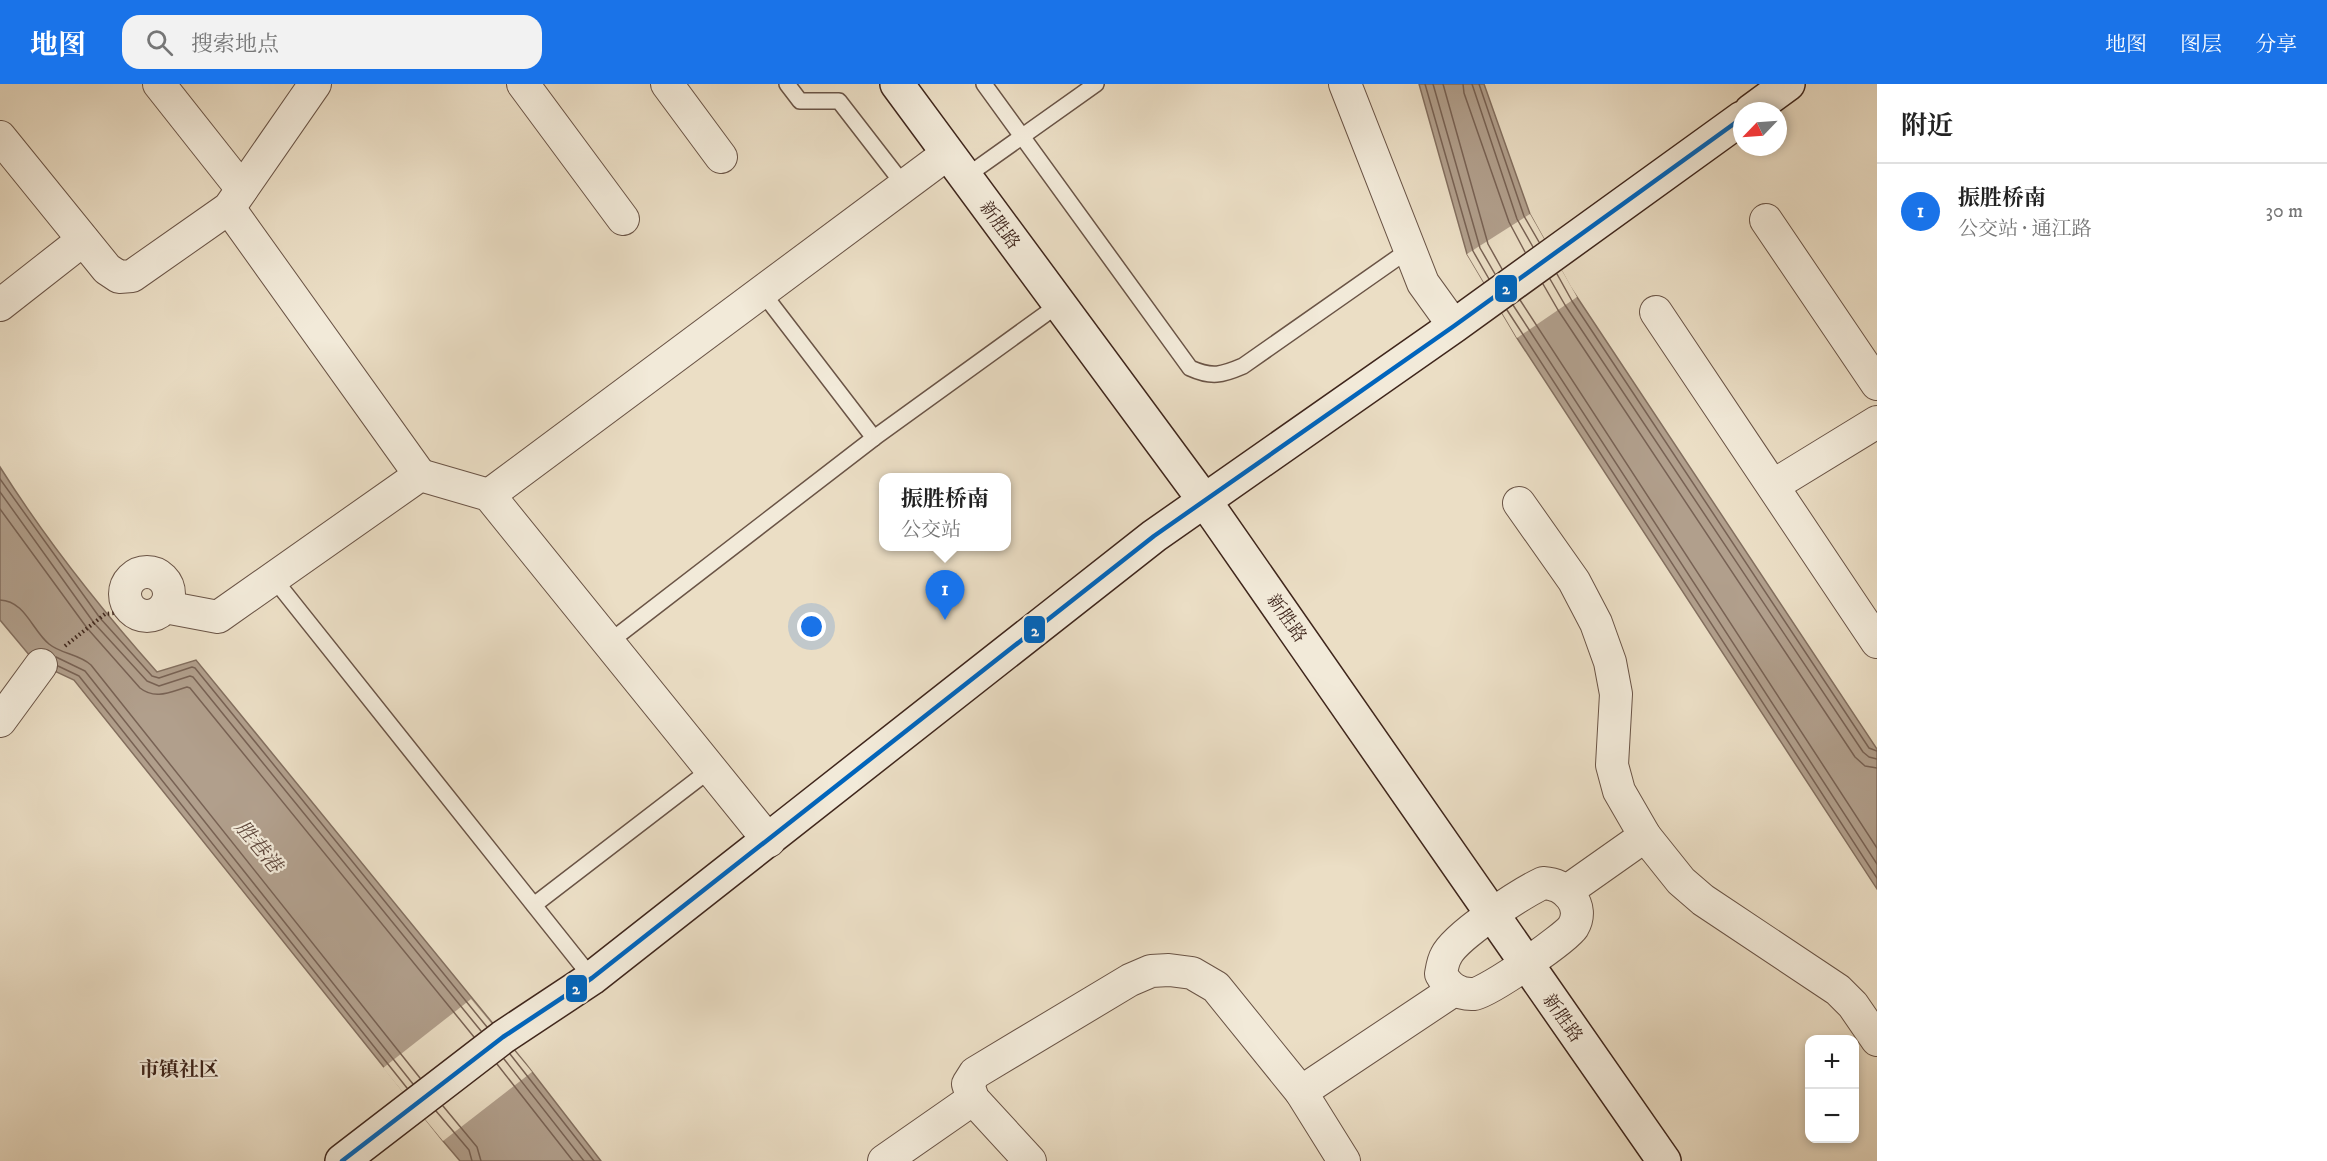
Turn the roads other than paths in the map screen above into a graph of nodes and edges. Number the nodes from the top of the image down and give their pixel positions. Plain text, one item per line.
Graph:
1 (159, 84) edge
2 (315, 84) edge
3 (523, 84) edge
4 (667, 84) edge
5 (788, 84) edge
6 (897, 84) edge
7 (984, 84) edge
8 (1096, 84) edge
9 (1345, 84) edge
10 (1788, 84) edge
11 (1763, 102) edge
12 (1733, 124) edge
13 (1022, 136) junction
14 (0, 137) edge
15 (721, 157) dead end
16 (956, 165) junction
17 (904, 185) junction
18 (236, 198) junction
19 (623, 219) dead end
20 (1766, 220) dead end
21 (83, 240) junction
22 (1410, 249) junction
23 (762, 292) junction
24 (0, 305) edge
25 (1058, 305) junction
26 (1656, 312) dead end
27 (1454, 326) junction
28 (1877, 384) edge
29 (1877, 422) edge
30 (874, 438) junction
31 (420, 475) junction
32 (1774, 485) junction
33 (489, 495) junction
34 (1204, 500) junction
35 (1519, 503) dead end
36 (274, 579) junction
37 (165, 608) junction
38 (1877, 642) edge
39 (608, 643) junction
40 (41, 665) road end
41 (0, 721) edge
42 (711, 769) junction
43 (769, 840) junction
44 (1649, 842) junction
45 (1571, 897) junction
46 (534, 905) junction
47 (1493, 916) junction
48 (1525, 963) junction
49 (592, 978) junction
50 (1448, 982) junction
51 (1877, 1040) edge
52 (1294, 1084) junction
53 (973, 1099) junction
54 (342, 1161) edge
55 (884, 1161) edge
56 (1030, 1161) edge
57 (1344, 1161) edge
58 (1664, 1161) edge

1 - 18 street
2 - 18 street
3 - 19 street
4 - 15 street
5 - 17 lane
6 - 16 street, 新胜路
7 - 13 lane
8 - 13 lane
9 - 22 street
10 - 11 street
12 - 27 street
13 - 16 lane
13 - 22 lane
14 - 21 street
16 - 17 street
16 - 25 street, 新胜路
17 - 23 street
18 - 21 street
18 - 31 street
20 - 28 street
21 - 24 street
22 - 27 street
23 - 30 lane
23 - 33 street
25 - 30 lane
25 - 34 street, 新胜路
26 - 32 street
27 - 34 street
29 - 32 street
30 - 39 lane
31 - 33 street
31 - 36 street
32 - 38 street
33 - 39 street
34 - 43 street
34 - 47 street, 新胜路
35 - 44 street
36 - 37 street
36 - 46 lane
37 - 37 street
39 - 42 street
40 - 41 street
42 - 43 street
42 - 46 lane
43 - 49 street
44 - 45 street
44 - 51 street
45 - 47 street
45 - 48 street
46 - 49 lane
47 - 48 street, 新胜路
47 - 50 street
48 - 50 street
48 - 58 street, 新胜路
49 - 54 street
50 - 52 street
52 - 53 street
52 - 57 street
53 - 55 street
53 - 56 street

